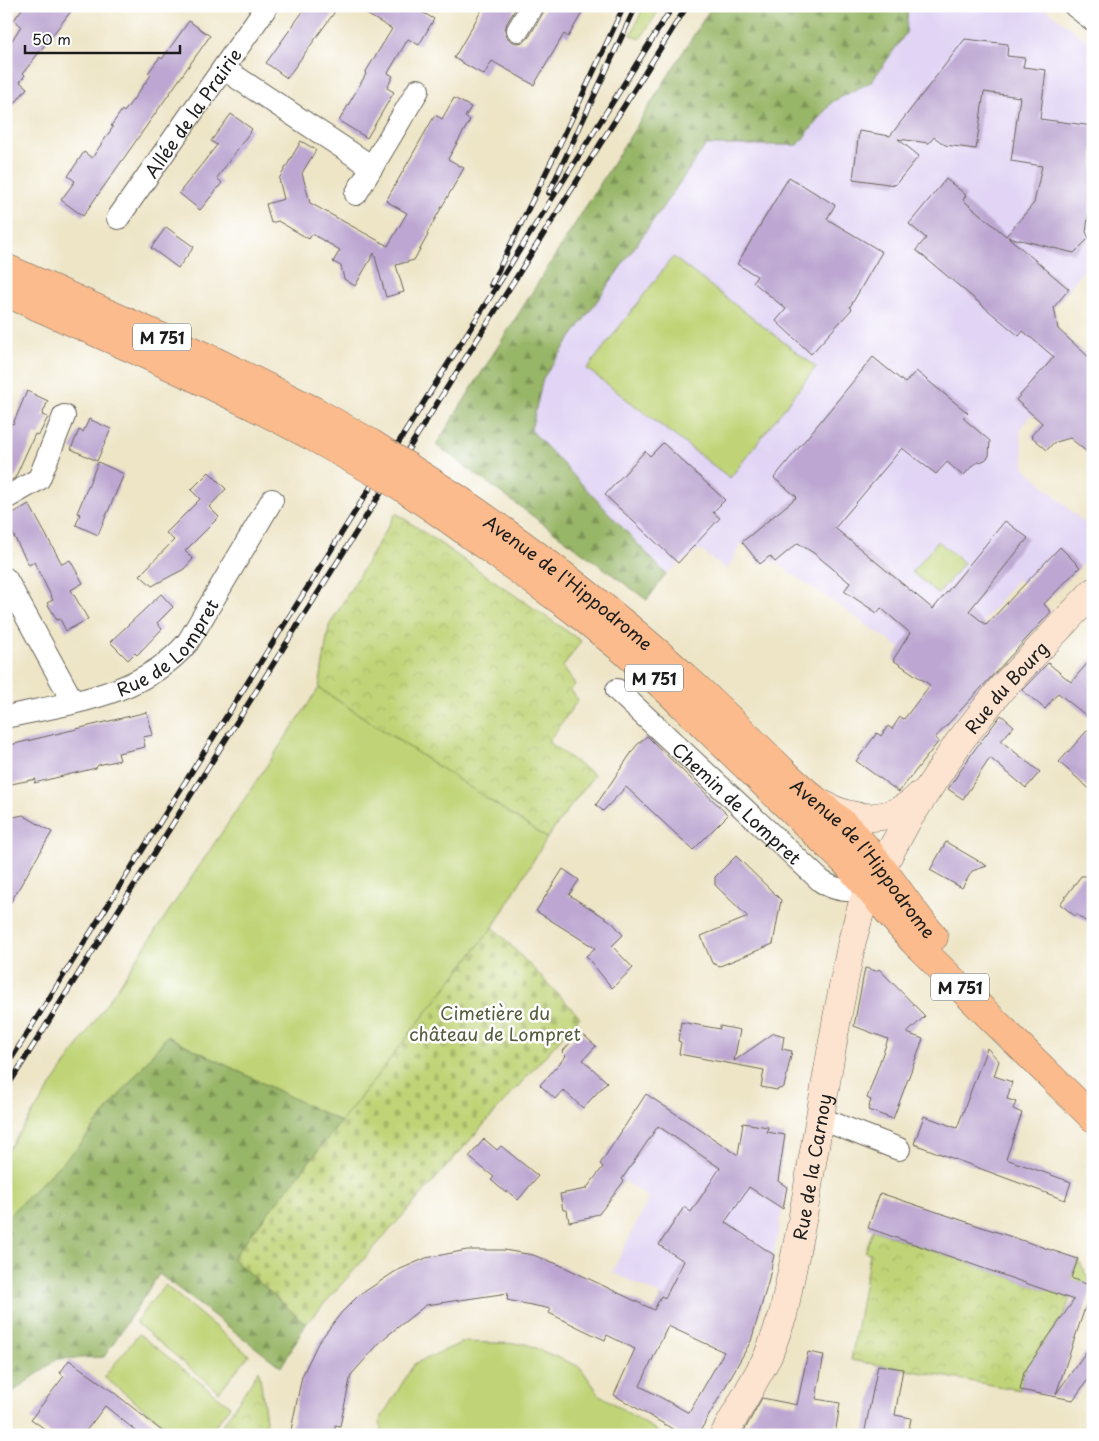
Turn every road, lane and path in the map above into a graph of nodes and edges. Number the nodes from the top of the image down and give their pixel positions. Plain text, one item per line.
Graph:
1 (267, 6) edge
2 (532, 6) edge
3 (1075, 6) edge
4 (1093, 20) edge
5 (518, 30) dead end
6 (224, 69) junction
7 (418, 90) dead end
8 (372, 168) junction
9 (356, 194) dead end
10 (118, 218) dead end
11 (6, 268) edge
12 (6, 293) edge
13 (64, 416) dead end
14 (313, 423) junction
15 (6, 498) edge
16 (272, 500) dead end
17 (453, 508) junction
18 (6, 579) edge
19 (1093, 592) edge
20 (617, 690) dead end
21 (73, 702) junction
22 (6, 717) edge
23 (927, 789) junction
24 (816, 801) junction
25 (874, 878) junction
26 (1093, 1096) edge
27 (819, 1118) junction
28 (1093, 1118) edge
29 (900, 1149) dead end
30 (724, 1435) edge

1 - 6 street, Allée de la Prairie
2 - 5 street
3 - 4 street
6 - 8 street
6 - 10 street, Allée de la Prairie
7 - 8 street
8 - 9 street
11 - 14 main road, Avenue de l'Hippodrome / M 751
12 - 14 main road, Avenue de l'Hippodrome / M 751
13 - 15 street
14 - 17 main road, Avenue de l'Hippodrome / M 751, bridge
16 - 21 street, Rue de Lompret
17 - 24 main road, Avenue de l'Hippodrome / M 751
17 - 25 main road, Avenue de l'Hippodrome / M 751
18 - 21 street
19 - 23 street, Rue du Bourg
20 - 25 street, Chemin de Lompret
21 - 22 street, Rue de Lompret
23 - 24 street, Rue du Bourg
23 - 25 street, Rue du Bourg
24 - 25 main road, Avenue de l'Hippodrome / M 751
25 - 26 main road, Avenue de l'Hippodrome / M 751
25 - 27 street, Rue de la Carnoy
25 - 28 main road, Avenue de l'Hippodrome / M 751
27 - 29 street
27 - 30 street, Rue de la Carnoy

